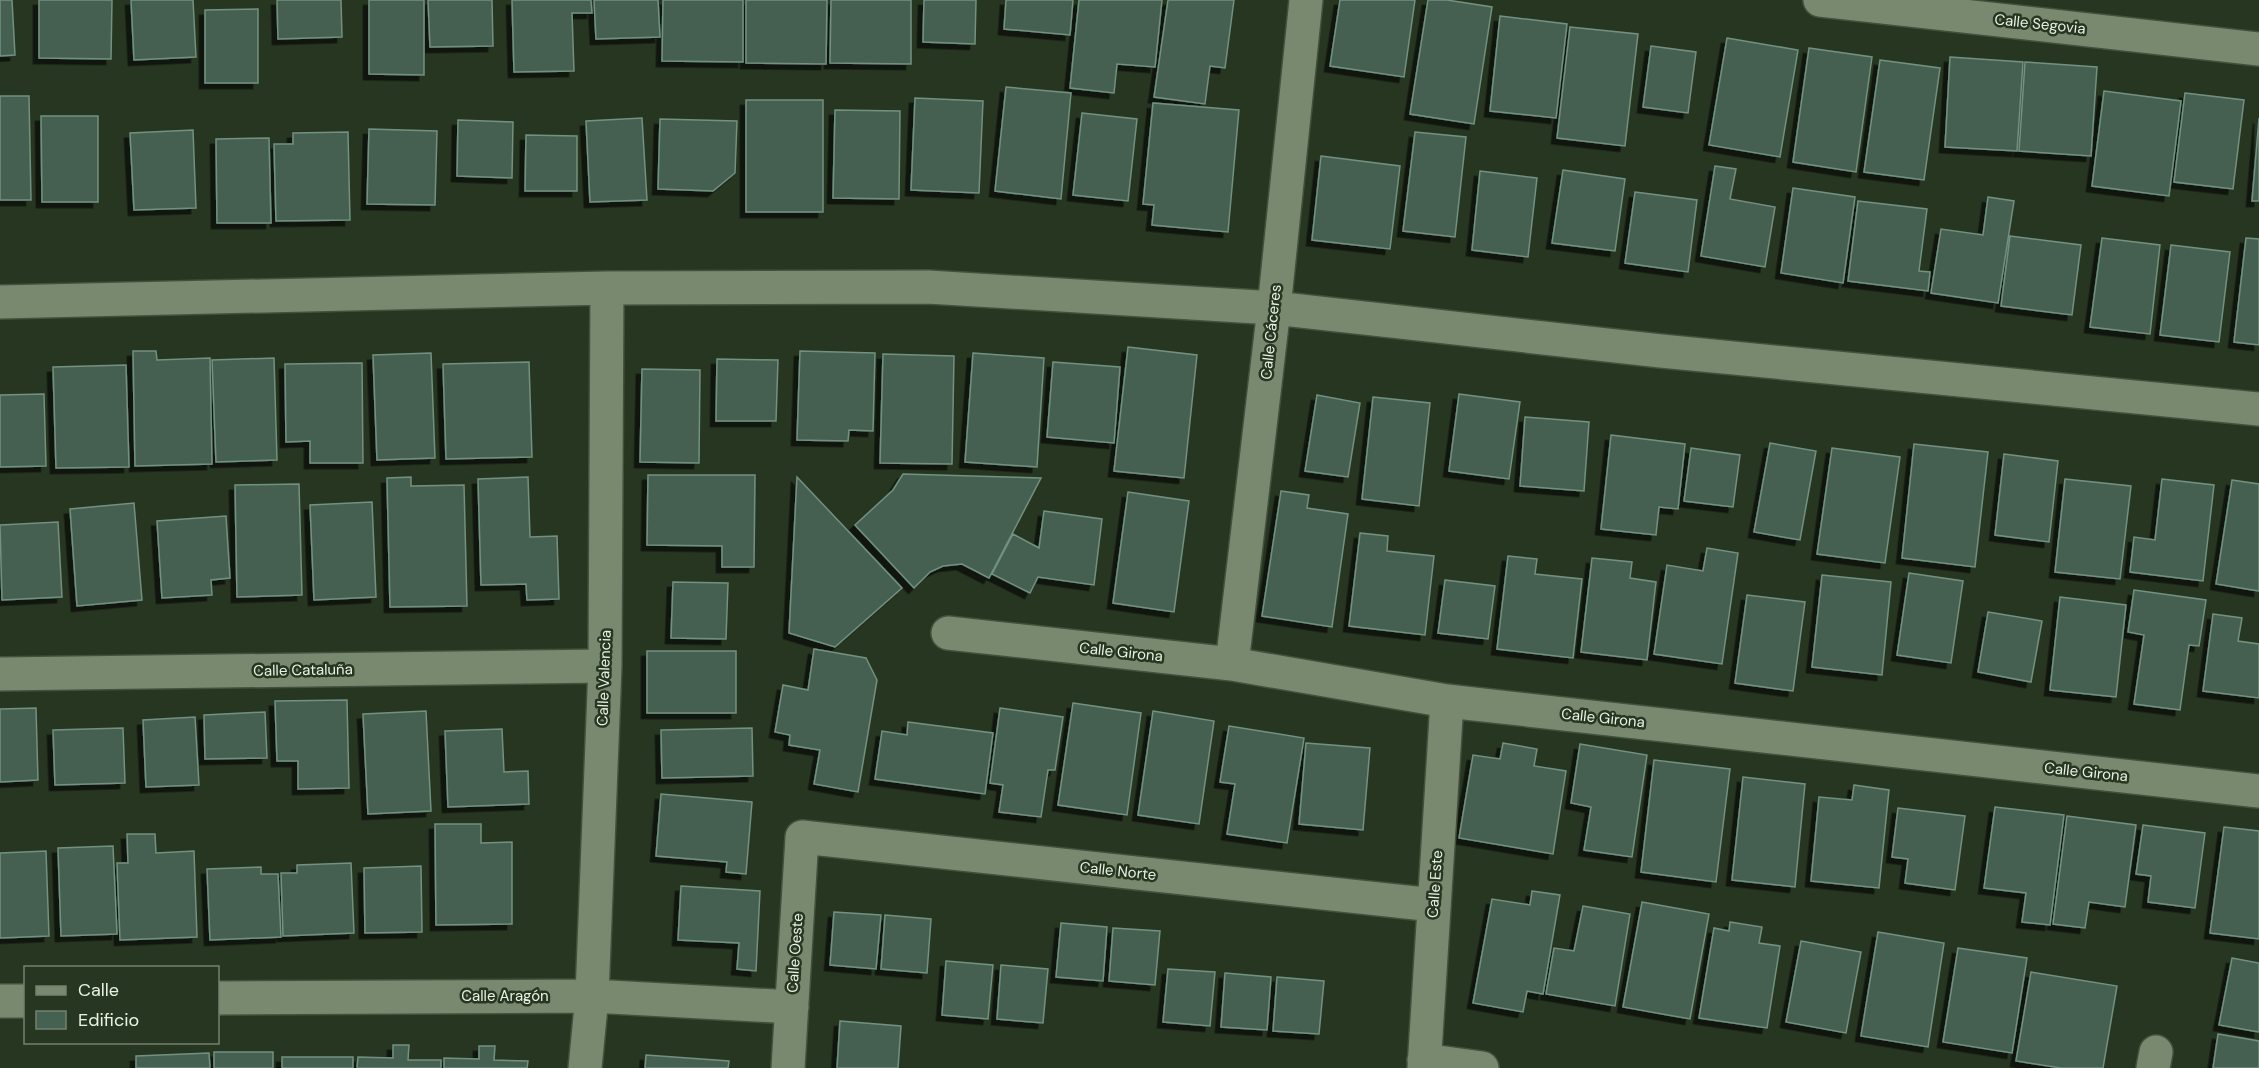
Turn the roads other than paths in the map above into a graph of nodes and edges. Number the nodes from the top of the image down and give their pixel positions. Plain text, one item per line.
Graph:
1 (1306, 0) edge
2 (1820, 0) edge
3 (2259, 49) edge
4 (608, 288) junction
5 (0, 302) edge
6 (1274, 308) junction
7 (2259, 410) edge
8 (948, 633) dead end
9 (1232, 664) junction
10 (605, 666) junction
11 (0, 674) edge
12 (1447, 701) junction
13 (2259, 791) edge
14 (802, 837) joint
15 (1434, 905) junction
16 (592, 996) junction
17 (219, 998) edge
18 (0, 1001) edge
19 (24, 1001) edge
20 (792, 1007) junction
21 (1424, 1064) edge
22 (585, 1068) edge
23 (788, 1068) edge
24 (1482, 1068) edge

1 - 6 street, Calle Cáceres
2 - 3 street, Calle Segovia
4 - 5 street
4 - 6 street
4 - 10 street, Calle Valencia
6 - 7 street
6 - 9 street, Calle Cáceres
8 - 9 street, Calle Girona
9 - 12 street, Calle Girona
10 - 11 street, Calle Cataluña
10 - 16 street, Calle Valencia
12 - 13 street, Calle Girona
12 - 15 street, Calle Este
14 - 15 street, Calle Norte
14 - 20 street, Calle Oeste
15 - 21 street, Calle Este
16 - 17 street, Calle Aragón
16 - 20 street, Calle Aragón
16 - 22 street, Calle Valencia
18 - 19 street
20 - 23 street, Calle Oeste
21 - 24 street

